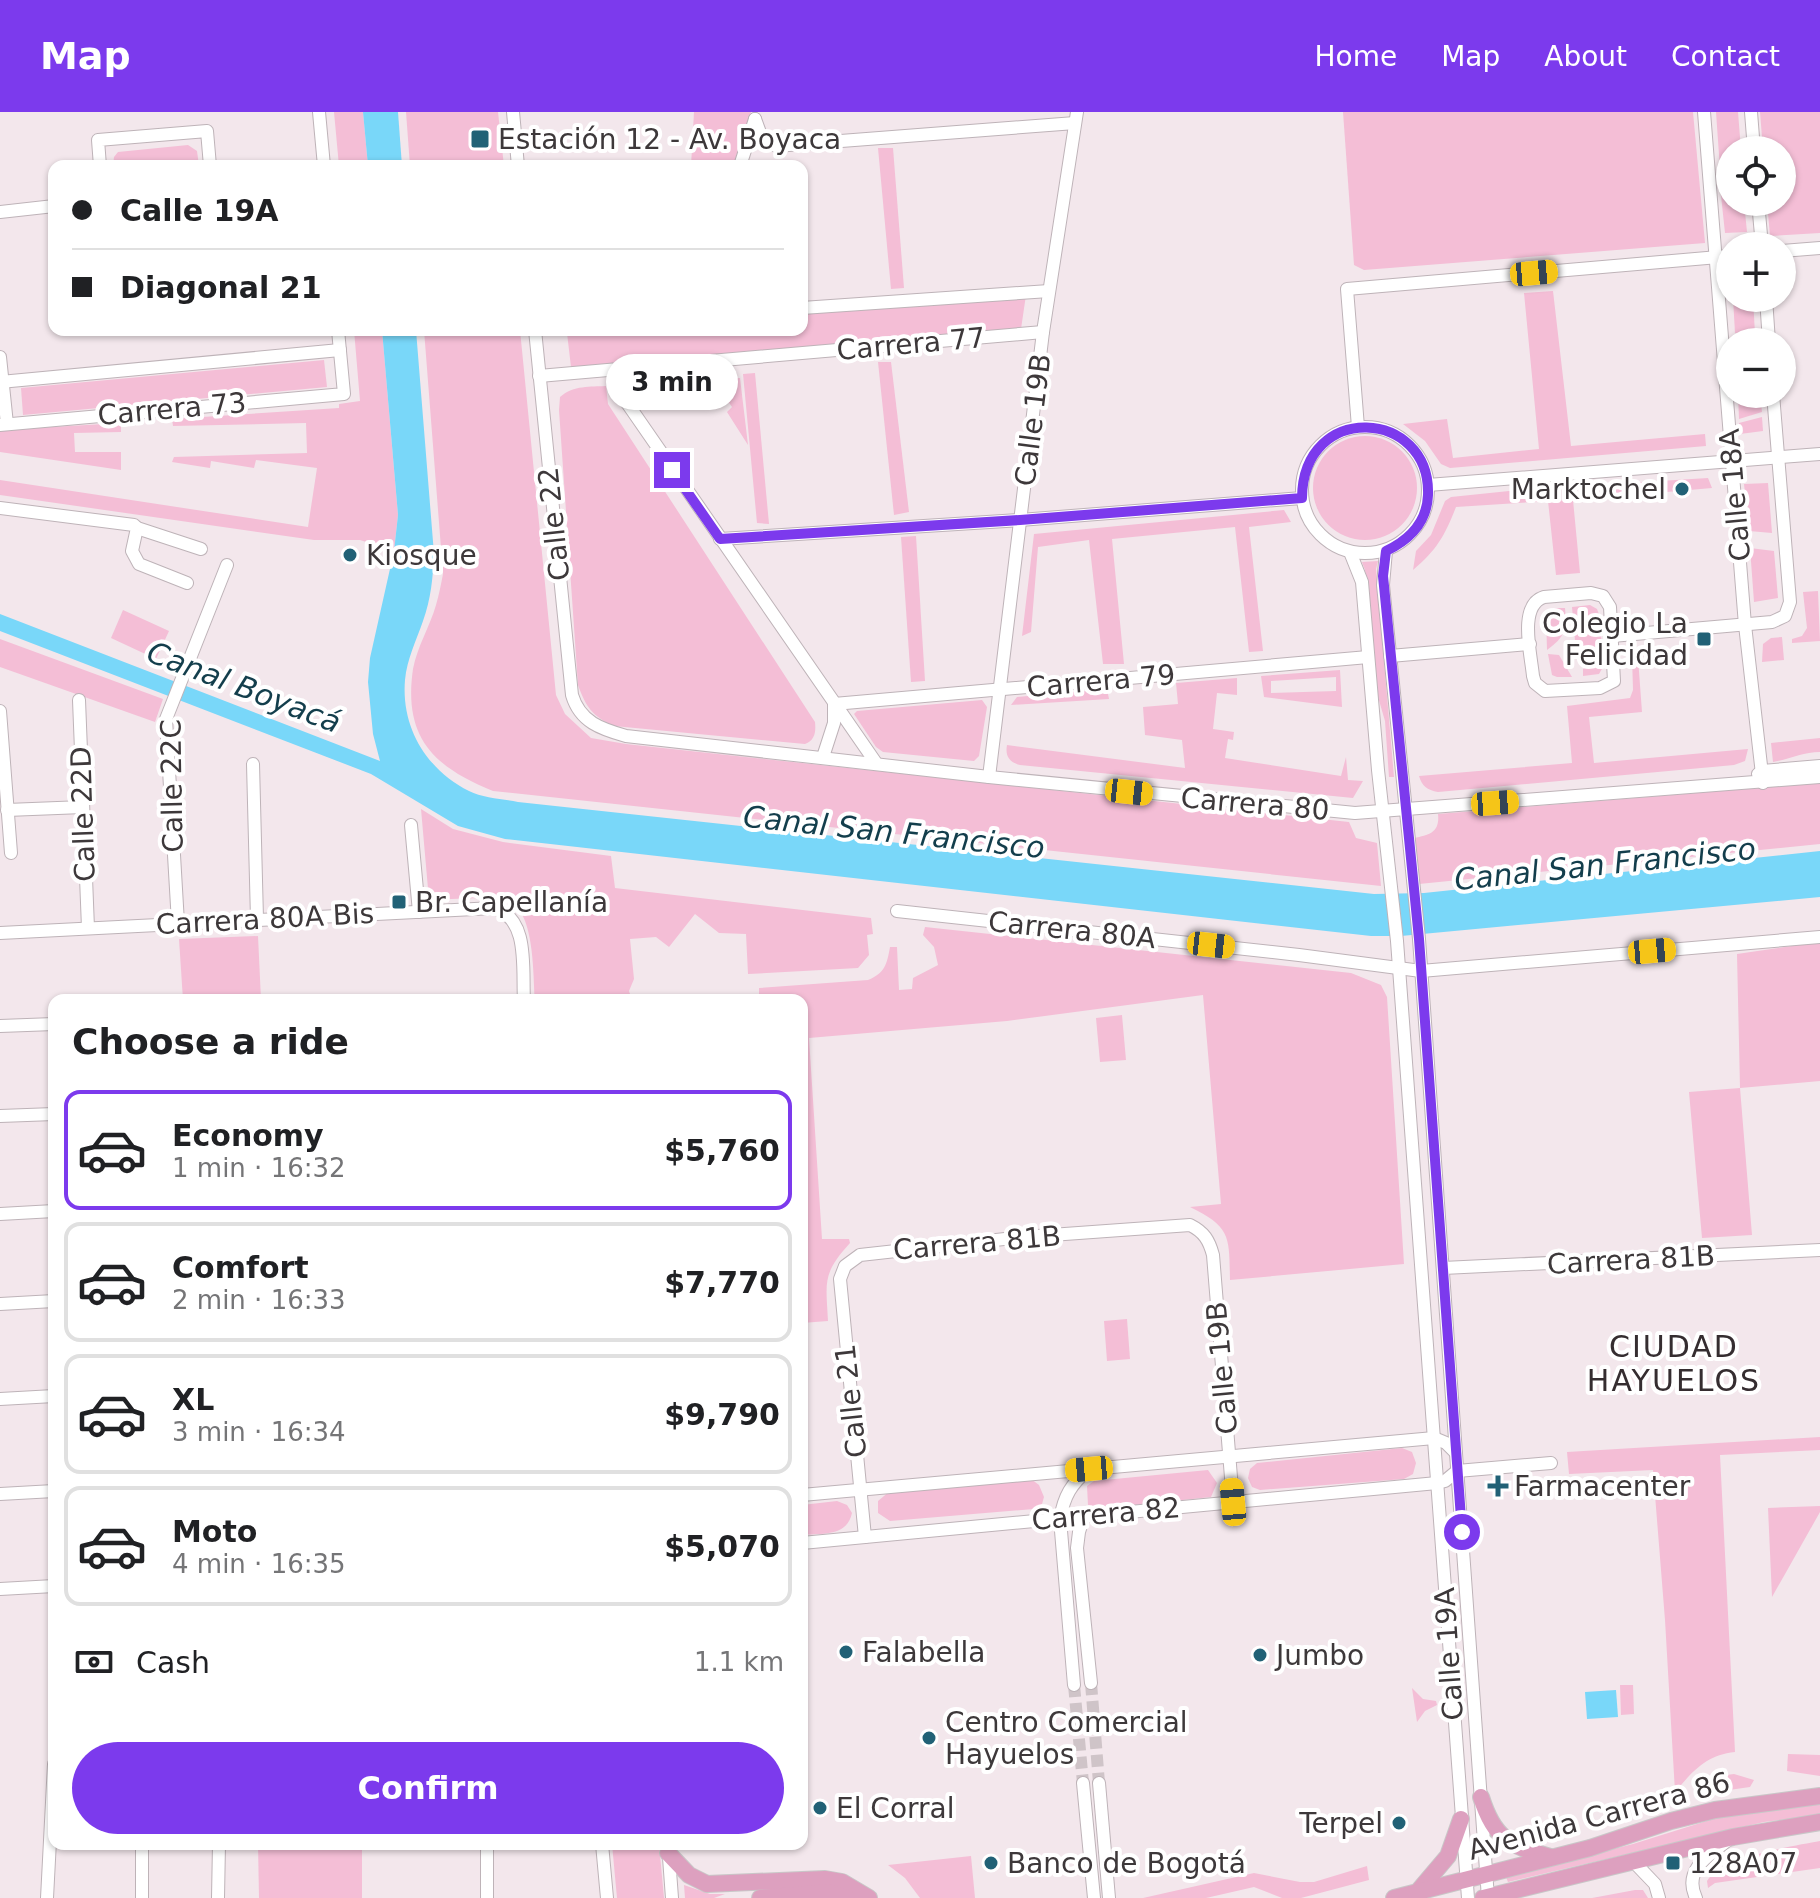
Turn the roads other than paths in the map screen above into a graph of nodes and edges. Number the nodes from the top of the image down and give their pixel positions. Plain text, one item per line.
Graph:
1 (319, 112) edge
2 (513, 112) edge
3 (1704, 112) edge
4 (1751, 112) edge
5 (756, 116) edge
6 (1076, 117) edge
7 (1753, 136) edge
8 (100, 160) edge
9 (209, 160) edge
10 (323, 160) edge
11 (517, 160) edge
12 (742, 160) edge
13 (48, 207) edge
14 (0, 212) edge
15 (1820, 248) edge
16 (1796, 250) edge
17 (1716, 257) joint
18 (1049, 291) junction
19 (808, 308) edge
20 (1720, 312) edge
21 (1043, 332) junction
22 (339, 336) edge
23 (536, 336) edge
24 (340, 350) junction
25 (0, 357) edge
26 (631, 368) junction
27 (539, 376) junction
28 (1, 382) edge
29 (1774, 408) edge
30 (3, 425) edge
31 (1358, 427) junction
32 (1820, 454) edge
33 (1777, 457) junction
34 (1732, 461) junction
35 (1428, 485) junction
36 (1302, 498) junction
37 (0, 508) edge
38 (1020, 520) junction
39 (137, 528) junction
40 (720, 539) junction
41 (201, 549) dead end
42 (1386, 551) junction
43 (1350, 552) junction
44 (227, 565) dead end
45 (187, 583) dead end
46 (1745, 625) junction
47 (1612, 636) junction
48 (1530, 644) junction
49 (1390, 656) junction
50 (1368, 657) junction
51 (1000, 690) junction
52 (79, 700) dead end
53 (834, 704) junction
54 (0, 711) edge
55 (582, 715) joint
56 (823, 757) junction
57 (876, 763) junction
58 (253, 764) dead end
59 (1820, 766) edge
60 (989, 777) junction
61 (1762, 777) junction
62 (1820, 777) edge
63 (83, 807) junction
64 (7, 810) junction
65 (1405, 810) junction
66 (1383, 812) junction
67 (411, 825) dead end
68 (11, 853) dead end
69 (897, 911) dead end
70 (419, 912) junction
71 (257, 919) junction
72 (178, 923) junction
73 (88, 928) junction
74 (0, 933) edge
75 (1820, 937) edge
76 (1399, 969) junction
77 (1421, 971) junction
78 (524, 994) edge
79 (48, 1024) edge
80 (0, 1026) edge
81 (48, 1114) edge
82 (0, 1116) edge
83 (48, 1211) edge
84 (0, 1214) edge
85 (1206, 1236) joint
86 (1820, 1250) edge
87 (845, 1266) joint
88 (1443, 1268) junction
89 (48, 1301) edge
90 (0, 1304) edge
91 (48, 1396) edge
92 (0, 1399) edge
93 (1434, 1438) junction
94 (1456, 1453) junction
95 (1229, 1457) junction
96 (1551, 1463) dead end
97 (1089, 1469) junction
98 (1457, 1471) junction
99 (1437, 1483) junction
100 (860, 1490) junction
101 (48, 1491) edge
102 (0, 1494) edge
103 (808, 1494) edge
104 (1233, 1502) junction
105 (1084, 1516) junction
106 (1060, 1519) junction
107 (865, 1537) junction
108 (808, 1542) edge
109 (48, 1586) edge
110 (0, 1589) edge
111 (1091, 1683) tunnel mouth
112 (1074, 1685) tunnel mouth
113 (1083, 1783) tunnel mouth
114 (1099, 1783) tunnel mouth
115 (1820, 1796) edge
116 (1481, 1797) junction
117 (1461, 1819) junction
118 (1817, 1823) edge
119 (1733, 1837) junction
120 (50, 1850) edge
121 (142, 1850) edge
122 (219, 1850) edge
123 (487, 1850) edge
124 (603, 1850) edge
125 (668, 1850) edge
126 (669, 1850) edge
127 (1551, 1857) junction
128 (1633, 1861) junction
129 (1486, 1873) junction
130 (1466, 1878) junction
131 (1529, 1886) junction
132 (1418, 1891) junction
133 (47, 1898) edge
134 (142, 1898) edge
135 (218, 1898) edge
136 (487, 1898) edge
137 (607, 1898) edge
138 (672, 1898) edge
139 (760, 1898) edge
140 (847, 1898) edge
141 (869, 1898) edge
142 (1094, 1898) edge
143 (1109, 1898) edge
144 (1394, 1898) edge
145 (1468, 1898) edge
146 (1487, 1898) edge
147 (1514, 1898) edge
148 (1659, 1898) edge
149 (1696, 1898) edge

1 - 10 street
2 - 11 street
3 - 17 street, Calle 18A
4 - 7 street
5 - 6 street
5 - 12 street
6 - 18 street, Calle 19B
8 - 9 street
13 - 14 street
15 - 16 street
17 - 31 street
18 - 19 street, Carrera 77
18 - 21 street, Calle 19B
20 - 34 street, Calle 18A
21 - 26 street, Carrera 77
21 - 38 street, Calle 19B
22 - 24 street
23 - 27 street, Calle 22
24 - 28 street, Carrera 73
24 - 30 street, Carrera 73
25 - 28 street
26 - 27 street, Carrera 77
26 - 40 street
27 - 55 street, Calle 22
28 - 30 street
29 - 33 street, Calle 18A
31 - 35 street
31 - 36 street
32 - 33 street
33 - 34 street
33 - 46 street, Calle 18A
34 - 35 street
34 - 46 street, Calle 18A
35 - 42 street
36 - 38 street
36 - 43 street
37 - 39 street
38 - 40 street
38 - 51 street, Calle 19B
39 - 41 street
39 - 45 street
40 - 53 street
42 - 43 street
42 - 49 street, Calle 19A
43 - 50 street, Calle 19A
44 - 72 street, Calle 22C
46 - 47 street
46 - 61 street, Calle 18A
47 - 48 street
47 - 48 street
48 - 49 street
49 - 65 street, Calle 19A
50 - 51 street, Carrera 79
50 - 66 street, Calle 19A
51 - 53 street, Carrera 79
51 - 60 street, Calle 19B
52 - 63 street, Calle 22D
53 - 56 street
53 - 57 street
54 - 64 street
55 - 56 street, Carrera 80
56 - 57 street, Carrera 80
57 - 60 street, Carrera 80
58 - 71 street
59 - 61 street
60 - 66 street, Carrera 80
61 - 62 street, Carrera 80
61 - 65 street, Carrera 80
63 - 64 street
63 - 73 street, Calle 22D
64 - 68 street
65 - 66 street, Carrera 80
65 - 77 street, Calle 19A
66 - 76 street, Calle 19A
67 - 70 street
69 - 76 street, Carrera 80A
70 - 71 street, Carrera 80A Bis
70 - 78 street, Carrera 80A Bis
71 - 72 street, Carrera 80A Bis
72 - 73 street, Carrera 80A Bis
73 - 74 street, Carrera 80A Bis
75 - 77 street, Carrera 80A
76 - 77 street, Carrera 80A
76 - 93 street, Calle 19A
77 - 88 street, Calle 19A
79 - 80 street
81 - 82 street
83 - 84 street
85 - 87 street, Carrera 81B
85 - 95 street, Calle 19B
86 - 88 street, Carrera 81B
87 - 100 street, Calle 21
88 - 94 street, Calle 19A
89 - 90 street
91 - 92 street
93 - 94 street
93 - 95 street, Carrera 82
93 - 99 street, Calle 19A
94 - 98 street, Calle 19A
95 - 97 street, Carrera 82
95 - 104 street, Calle 19B
96 - 98 street, Carrera 82
97 - 100 street, Carrera 82
97 - 106 street
98 - 99 street, Carrera 82
98 - 116 street, Calle 19A
99 - 104 street, Carrera 82
99 - 117 street, Calle 19A
100 - 103 street, Carrera 82
100 - 107 street, Calle 21
101 - 102 street
104 - 105 street, Carrera 82
105 - 106 street, Carrera 82
105 - 111 street
106 - 107 street, Carrera 82
106 - 112 street
107 - 108 street, Carrera 82
109 - 110 street
113 - 142 street
114 - 143 street
115 - 127 main road, Avenida Carrera 86
116 - 127 main road
116 - 129 street, Calle 19A
117 - 130 street, Calle 19A
117 - 132 main road
118 - 119 main road, Avenida Carrera 86
119 - 128 main road, Avenida Carrera 86
119 - 149 street
120 - 133 street
121 - 134 street
122 - 135 street
123 - 136 street
124 - 137 street
125 - 138 street
126 - 141 main road
127 - 129 main road, Avenida Carrera 86
128 - 131 main road, Avenida Carrera 86
128 - 148 street
129 - 130 main road, Avenida Carrera 86
129 - 146 street, Calle 19A
130 - 132 main road, Avenida Carrera 86
130 - 145 street, Calle 19A
131 - 146 main road, Avenida Carrera 86
131 - 147 main road
132 - 144 main road, Avenida Carrera 86
139 - 140 main road

